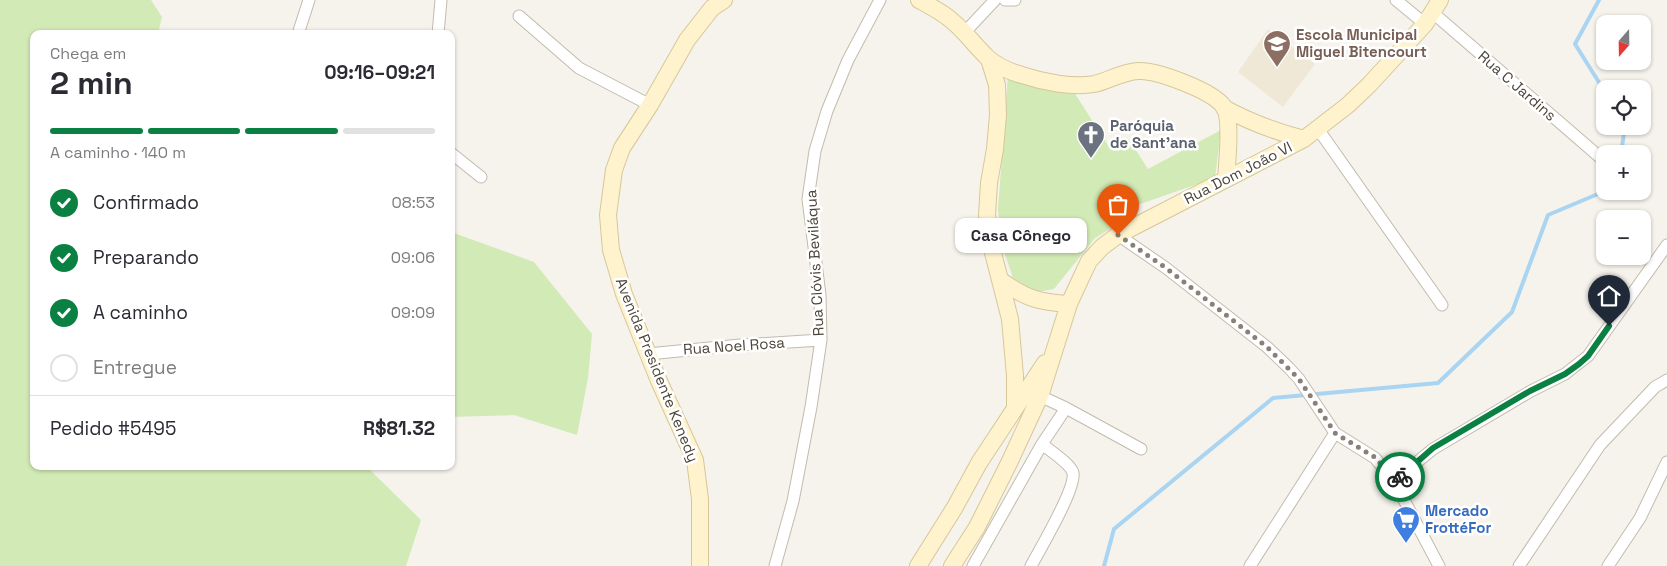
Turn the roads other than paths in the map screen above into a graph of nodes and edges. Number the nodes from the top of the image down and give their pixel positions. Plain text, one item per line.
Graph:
1 (309, 0) edge
2 (441, 0) edge
3 (724, 0) edge
4 (880, 0) edge
5 (919, 0) edge
6 (995, 0) edge
7 (1005, 0) edge
8 (1015, 0) edge
9 (1396, 0) edge
10 (1432, 12) edge
11 (519, 16) dead end
12 (299, 30) edge
13 (438, 30) edge
14 (964, 32) junction
15 (989, 59) junction
16 (650, 105) junction
17 (1224, 108) junction
18 (1318, 128) junction
19 (1304, 139) junction
20 (1596, 154) edge
21 (455, 156) edge
22 (481, 177) dead end
23 (1226, 179) junction
24 (1118, 235) junction
25 (1667, 245) edge
26 (1000, 280) junction
27 (1069, 304) junction
28 (1442, 305) dead end
29 (821, 340) junction
30 (1053, 350) junction
31 (648, 354) junction
32 (1667, 380) edge
33 (1040, 396) junction
34 (1015, 406) junction
35 (1066, 408) junction
36 (1335, 433) junction
37 (1042, 444) junction
38 (1141, 449) dead end
39 (1667, 462) edge
40 (1394, 481) junction
41 (1256, 564) edge
42 (700, 566) edge
43 (775, 566) edge
44 (918, 566) edge
45 (952, 566) edge
46 (973, 566) edge
47 (1031, 566) edge
48 (1439, 566) edge
49 (1519, 566) edge
50 (1608, 566) edge

1 - 12 street
2 - 13 street
3 - 16 street, Avenida Presidente Kenedy
4 - 29 street, Rua Clóvis Beviláqua
5 - 14 street
6 - 14 street
7 - 8 street
9 - 10 street, Rua C Jardins
10 - 18 street, Rua Dom João VI
10 - 20 street, Rua C Jardins
11 - 16 street
14 - 15 street
15 - 17 street
15 - 26 street
16 - 31 street, Avenida Presidente Kenedy
17 - 19 street
17 - 23 street
18 - 19 street, Rua Dom João VI
18 - 28 street
19 - 23 street, Rua Dom João VI
21 - 22 street
23 - 24 street, Rua Dom João VI
24 - 27 street, Rua Dom João VI
24 - 36 street
25 - 40 street
26 - 27 street
26 - 34 street
27 - 30 street, Rua Dom João VI
29 - 31 street, Rua Noel Rosa
29 - 43 street, Rua Clóvis Beviláqua
30 - 33 street
30 - 34 street
31 - 42 street, Avenida Presidente Kenedy
32 - 49 street
33 - 35 street
33 - 45 street
34 - 44 street
35 - 37 street
35 - 38 street
36 - 40 street
36 - 41 street
37 - 46 street
37 - 47 street
39 - 50 street
40 - 48 street

